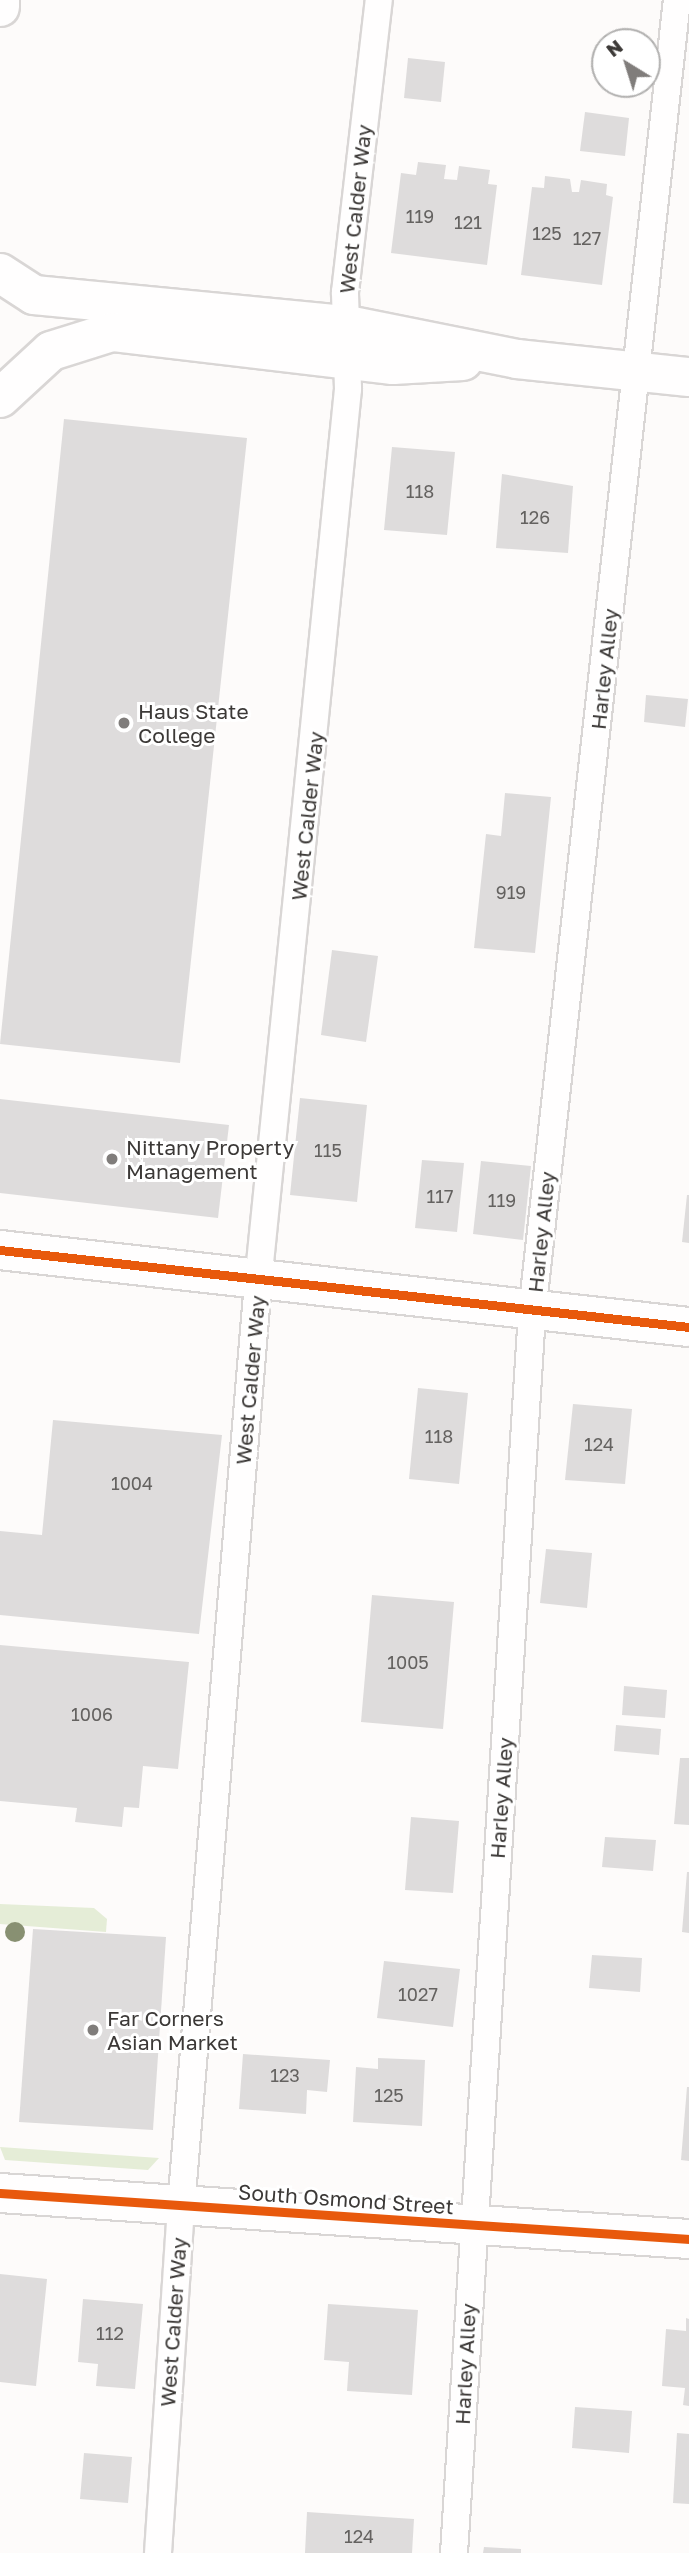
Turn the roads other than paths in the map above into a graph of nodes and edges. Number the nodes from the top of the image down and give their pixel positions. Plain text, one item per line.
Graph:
1 (0, 0) edge
2 (379, 0) edge
3 (677, 0) edge
4 (0, 7) edge
5 (0, 273) edge
6 (17, 295) edge
7 (349, 342) junction
8 (637, 372) junction
9 (689, 377) edge
10 (0, 398) edge
11 (0, 1250) edge
12 (258, 1283) junction
13 (532, 1313) junction
14 (689, 1327) edge
15 (0, 2193) edge
16 (181, 2207) junction
17 (473, 2225) junction
18 (689, 2239) edge
19 (159, 2553) edge
20 (454, 2553) edge

1 - 4 street
2 - 7 lane, West Calder Way
3 - 8 lane, Harley Alley
5 - 6 street
6 - 7 street
7 - 8 street
7 - 10 street
7 - 12 lane, West Calder Way
8 - 9 street
8 - 13 lane, Harley Alley
11 - 12 street
12 - 13 street
12 - 16 lane, West Calder Way
13 - 14 street
13 - 17 lane, Harley Alley
15 - 16 street, South Osmond Street
16 - 17 street, South Osmond Street
16 - 19 lane, West Calder Way
17 - 18 street, South Osmond Street
17 - 20 lane, Harley Alley

